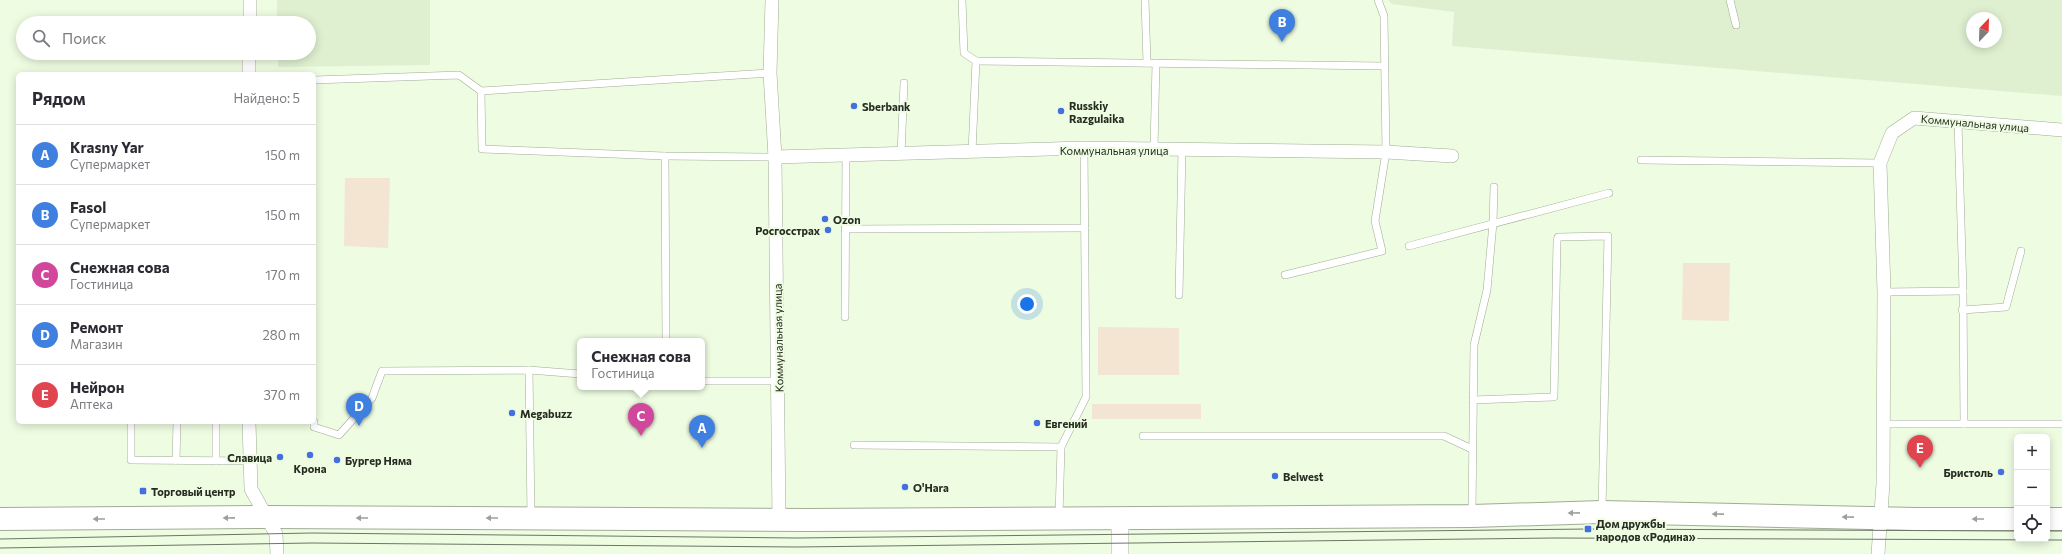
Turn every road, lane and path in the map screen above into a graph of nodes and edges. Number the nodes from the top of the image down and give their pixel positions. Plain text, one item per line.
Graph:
1 (250, 0) edge
2 (772, 0) edge
3 (962, 0) edge
4 (1145, 0) edge
5 (1378, 0) edge
6 (1730, 0) edge
7 (250, 16) edge
8 (1736, 25) dead end
9 (249, 60) edge
10 (976, 61) junction
11 (1147, 63) junction
12 (1156, 63) junction
13 (1383, 66) junction
14 (249, 72) edge
15 (770, 73) junction
16 (316, 80) edge
17 (904, 83) dead end
18 (481, 91) junction
19 (1958, 122) junction
20 (2062, 130) edge
21 (1084, 148) junction
22 (1154, 149) junction
23 (1182, 150) junction
24 (972, 152) junction
25 (1386, 152) junction
26 (901, 154) junction
27 (665, 156) junction
28 (846, 156) junction
29 (1452, 156) dead end
30 (775, 157) junction
31 (1641, 160) dead end
32 (1880, 163) junction
33 (1494, 187) dead end
34 (1610, 193) dead end
35 (1493, 223) junction
36 (1085, 228) junction
37 (845, 229) junction
38 (1409, 246) dead end
39 (2021, 251) dead end
40 (1285, 275) dead end
41 (1963, 291) junction
42 (1884, 292) junction
43 (1179, 295) dead end
44 (1962, 310) junction
45 (845, 317) dead end
46 (666, 338) edge
47 (529, 370) junction
48 (577, 374) edge
49 (705, 381) edge
50 (778, 381) junction
51 (1473, 400) junction
52 (131, 424) edge
53 (177, 424) edge
54 (216, 424) edge
55 (249, 424) edge
56 (314, 424) edge
57 (1884, 424) junction
58 (1964, 424) junction
59 (2062, 424) edge
60 (1143, 436) dead end
61 (854, 445) dead end
62 (1061, 447) junction
63 (1472, 449) junction
64 (176, 460) junction
65 (216, 461) junction
66 (250, 461) junction
67 (1602, 512) junction
68 (1472, 516) junction
69 (268, 517) junction
70 (1880, 517) junction
71 (531, 518) junction
72 (1060, 518) junction
73 (1120, 518) junction
74 (0, 519) edge
75 (2014, 519) edge
76 (2050, 519) edge
77 (2062, 519) edge
78 (779, 520) junction
79 (277, 554) edge
80 (1120, 554) edge
81 (1878, 554) edge

1 - 7 street
2 - 15 street, Коммунальная улица
3 - 10 lane
4 - 11 lane
5 - 13 lane
6 - 8 lane
9 - 14 street
10 - 11 lane
10 - 24 lane
11 - 12 lane
12 - 13 lane
12 - 22 lane
13 - 25 lane
15 - 18 lane
15 - 30 street, Коммунальная улица
16 - 18 lane
17 - 26 lane
18 - 27 lane
19 - 20 street, Коммунальная улица
19 - 32 street, Коммунальная улица
19 - 41 lane
21 - 22 street, Коммунальная улица
21 - 24 street, Коммунальная улица
21 - 36 lane
22 - 23 street, Коммунальная улица
23 - 25 street, Коммунальная улица
23 - 43 lane
24 - 26 street, Коммунальная улица
25 - 29 street, Коммунальная улица
25 - 40 lane
26 - 28 street, Коммунальная улица
27 - 30 lane
27 - 46 lane
28 - 30 street, Коммунальная улица
28 - 37 lane
30 - 50 street, Коммунальная улица
31 - 32 lane
32 - 42 street
33 - 35 lane
34 - 35 lane
35 - 38 lane
35 - 51 lane
36 - 37 lane
36 - 62 lane
37 - 45 lane
39 - 44 lane
41 - 42 lane
41 - 44 lane
42 - 57 street
44 - 58 lane
47 - 48 lane
47 - 56 lane
47 - 71 lane
49 - 50 lane
50 - 78 street, Коммунальная улица
51 - 63 lane
51 - 67 lane
52 - 64 lane
53 - 64 lane
54 - 65 lane
55 - 66 street
57 - 58 lane
57 - 70 street
58 - 59 lane
60 - 63 lane
61 - 62 lane
62 - 72 lane
63 - 68 lane
64 - 65 lane
65 - 66 lane
66 - 69 street
67 -> 68 highway
70 -> 67 highway
68 - 73 highway
71 -> 69 highway
69 -> 74 highway
69 - 79 street
75 -> 70 highway
70 - 81 street
71 - 78 highway
72 - 73 highway
72 - 78 highway
73 - 80 street
76 - 77 highway

